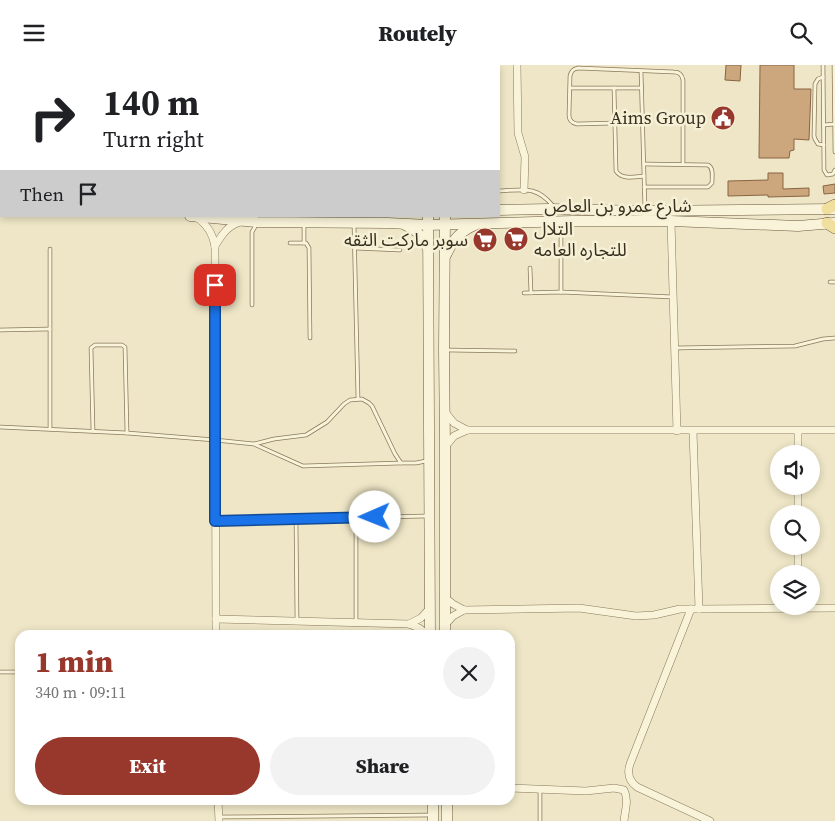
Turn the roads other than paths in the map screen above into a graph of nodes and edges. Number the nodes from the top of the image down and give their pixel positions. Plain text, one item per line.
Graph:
1 (516, 65) edge
2 (823, 65) edge
3 (834, 65) edge
4 (641, 71) junction
5 (823, 77) junction
6 (570, 88) junction
7 (614, 88) junction
8 (642, 88) junction
9 (614, 123) junction
10 (835, 124) edge
11 (824, 125) junction
12 (824, 145) junction
13 (835, 152) edge
14 (644, 164) junction
15 (683, 164) junction
16 (835, 171) edge
17 (644, 177) junction
18 (644, 187) junction
19 (524, 190) junction
20 (500, 191) edge
21 (500, 203) edge
22 (832, 208) edge
23 (549, 209) junction
24 (500, 210) edge
25 (645, 211) junction
26 (195, 217) edge
27 (428, 220) edge
28 (243, 221) junction
29 (445, 221) edge
30 (671, 221) junction
31 (257, 222) junction
32 (304, 223) junction
33 (354, 223) junction
34 (399, 223) junction
35 (479, 224) junction
36 (832, 225) edge
37 (561, 237) dead end
38 (290, 243) dead end
39 (304, 243) junction
40 (215, 247) junction
41 (355, 248) junction
42 (50, 249) dead end
43 (428, 249) junction
44 (400, 250) dead end
45 (446, 256) junction
46 (530, 268) dead end
47 (830, 282) dead end
48 (835, 282) edge
49 (524, 293) dead end
50 (531, 293) junction
51 (561, 293) junction
52 (673, 297) junction
53 (252, 305) dead end
54 (50, 329) junction
55 (0, 330) edge
56 (310, 338) dead end
57 (835, 338) edge
58 (674, 348) junction
59 (444, 350) junction
60 (515, 351) dead end
61 (358, 399) junction
62 (444, 411) junction
63 (0, 427) edge
64 (50, 429) junction
65 (835, 430) edge
66 (93, 431) junction
67 (467, 431) junction
68 (677, 431) junction
69 (693, 431) junction
70 (798, 431) junction
71 (127, 433) junction
72 (215, 439) junction
73 (254, 444) junction
74 (798, 445) edge
75 (445, 447) junction
76 (430, 460) junction
77 (401, 463) junction
78 (430, 516) junction
79 (356, 518) junction
80 (296, 519) junction
81 (215, 521) junction
82 (444, 597) junction
83 (430, 608) junction
84 (770, 608) edge
85 (820, 608) edge
86 (835, 608) edge
87 (691, 609) junction
88 (700, 609) junction
89 (464, 610) junction
90 (216, 619) junction
91 (297, 621) junction
92 (356, 623) junction
93 (409, 624) junction
94 (216, 630) edge
95 (422, 630) edge
96 (429, 630) edge
97 (445, 630) edge
98 (0, 672) edge
99 (15, 672) edge
100 (632, 782) junction
101 (515, 788) edge
102 (540, 789) junction
103 (624, 790) junction
104 (218, 805) edge
105 (434, 805) edge
106 (447, 805) edge
107 (219, 819) edge
108 (435, 819) edge
109 (447, 821) edge
110 (540, 821) edge
111 (624, 821) edge
112 (710, 821) edge

1 - 19 street
2 - 5 lane
3 - 10 lane
4 - 6 lane
4 - 8 lane
4 - 15 lane
5 - 11 lane
5 - 12 lane
6 - 7 lane
6 - 9 lane
7 - 8 lane
7 - 9 lane
8 - 14 lane
9 - 17 lane
10 - 11 lane
10 - 13 lane
11 - 12 lane
12 - 16 lane
14 - 15 lane
14 - 17 lane
15 - 18 lane
17 - 18 lane
18 - 25 lane
19 - 20 lane
19 - 23 lane
21 - 23 main road
22 - 25 main road, شارع عمرو بن العاص
23 - 24 main road, شارع عمرو بن العاص
23 - 25 main road, شارع عمرو بن العاص
26 - 28 main road, شارع عمرو بن العاص
26 - 40 street
27 - 29 main road, شارع عمرو بن العاص
27 - 34 main road, شارع عمرو بن العاص
27 - 43 main road
28 - 31 main road, شارع عمرو بن العاص
28 - 40 street
29 - 35 main road, شارع عمرو بن العاص
29 - 45 main road
30 - 35 main road, شارع عمرو بن العاص
30 - 36 main road, شارع عمرو بن العاص
30 - 52 street
31 - 32 main road, شارع عمرو بن العاص
31 - 53 lane
32 - 33 main road, شارع عمرو بن العاص
32 - 39 lane
33 - 34 main road, شارع عمرو بن العاص
33 - 41 lane
34 - 43 main road
35 - 45 main road
37 - 51 lane
38 - 39 lane
39 - 56 lane
40 - 72 street
41 - 44 lane
41 - 61 lane
42 - 54 lane
43 - 76 main road
45 - 59 main road
46 - 50 lane
47 - 48 lane
49 - 50 lane
50 - 51 lane
51 - 52 lane
52 - 58 street
54 - 55 lane
54 - 64 lane
57 - 58 lane
58 - 68 street
59 - 60 lane
59 - 62 main road
61 - 73 lane
61 - 77 lane
62 - 67 street
62 - 75 main road
63 - 64 lane
64 - 66 lane
65 - 70 street
66 - 71 lane
66 - 71 lane
67 - 68 street
67 - 75 street
68 - 69 street
69 - 70 street
69 - 88 street
70 - 74 street
71 - 72 lane
72 - 73 lane
72 - 81 street
73 - 77 lane
75 - 82 main road
76 - 77 lane
76 - 78 main road
78 - 79 lane
78 - 83 main road
79 - 80 lane
79 - 92 lane
80 - 81 lane
80 - 91 lane
81 - 90 street
82 - 89 street
82 - 97 main road
83 - 93 street
83 - 96 main road
84 - 88 street
85 - 86 street
87 - 88 street
87 - 89 street
87 - 100 street
89 - 97 street
90 - 91 street
90 - 94 street
91 - 92 street
92 - 93 street
93 - 95 street
98 - 99 lane
100 - 103 street
100 - 112 street
101 - 102 street
102 - 103 street
102 - 110 lane
103 - 111 street
104 - 107 street
105 - 108 main road
106 - 109 main road
107 - 108 lane

